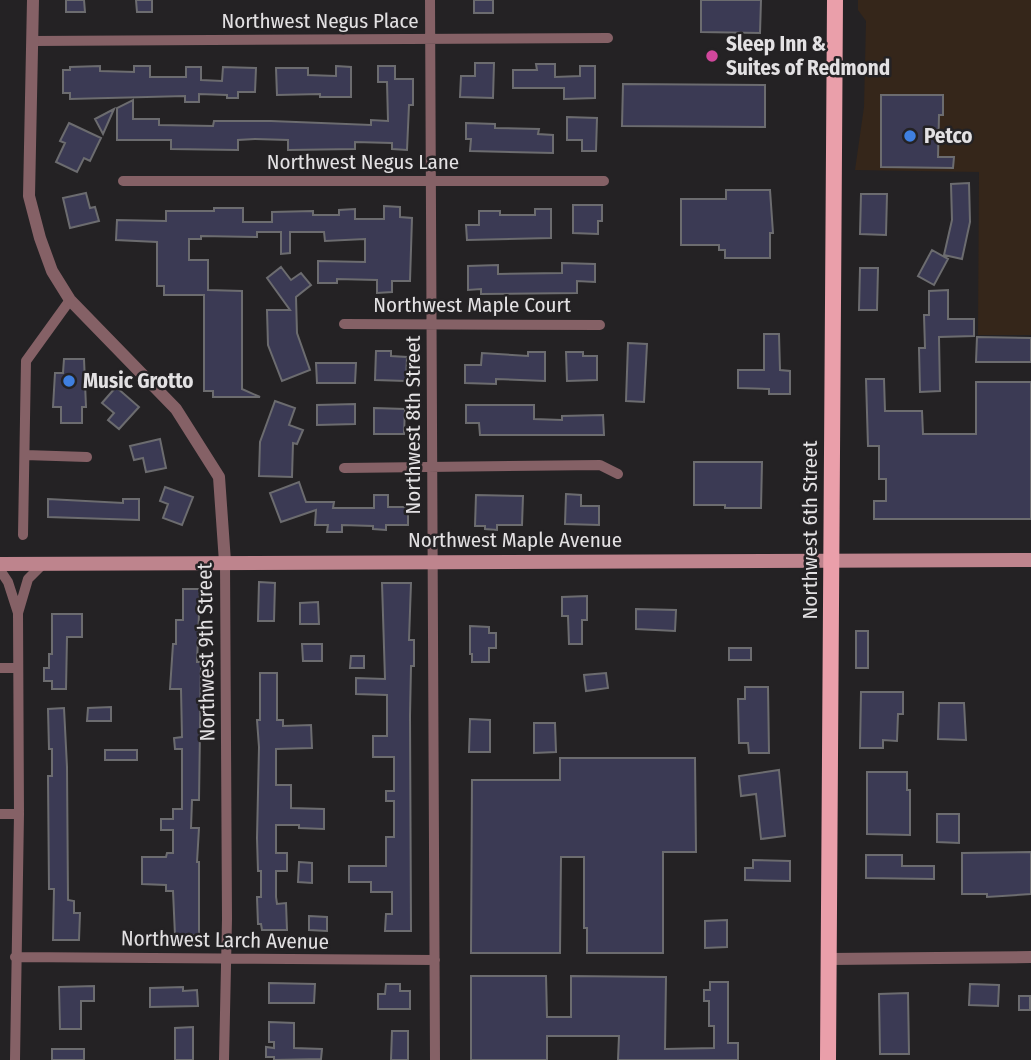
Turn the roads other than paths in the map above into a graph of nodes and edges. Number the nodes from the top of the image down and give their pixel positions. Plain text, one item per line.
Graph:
1 (33, 0) edge
2 (430, 0) edge
3 (835, 0) edge
4 (608, 38) dead end
5 (33, 41) junction
6 (430, 41) junction
7 (122, 181) dead end
8 (431, 181) junction
9 (604, 181) dead end
10 (70, 300) junction
11 (344, 324) dead end
12 (431, 324) junction
13 (600, 325) dead end
14 (25, 456) junction
15 (88, 457) dead end
16 (344, 468) dead end
17 (432, 468) junction
18 (618, 474) dead end
19 (23, 535) dead end
20 (1031, 560) edge
21 (433, 561) junction
22 (830, 561) junction
23 (225, 562) junction
24 (0, 564) edge
25 (43, 564) junction
26 (0, 570) edge
27 (18, 612) junction
28 (0, 668) edge
29 (18, 668) junction
30 (0, 814) edge
31 (19, 814) junction
32 (15, 957) junction
33 (1031, 957) edge
34 (829, 959) junction
35 (226, 960) junction
36 (435, 960) junction
37 (15, 1060) edge
38 (224, 1060) edge
39 (435, 1060) edge
40 (828, 1060) edge

1 - 5 street, Northwest 9th Street
2 - 6 street, Northwest 8th Street
3 - 22 main road, Northwest 6th Street
4 - 6 street, Northwest Negus Place
5 - 6 street, Northwest Negus Place
5 - 10 street, Northwest 9th Street
6 - 8 street, Northwest 8th Street
7 - 8 street, Northwest Negus Lane
8 - 9 street, Northwest Negus Lane
8 - 12 street, Northwest 8th Street
10 - 14 street
10 - 23 street, Northwest 9th Street
11 - 12 street, Northwest Maple Court
12 - 13 street, Northwest Maple Court
12 - 17 street, Northwest 8th Street
14 - 15 street
14 - 19 street
16 - 17 street
17 - 18 street
17 - 21 street, Northwest 8th Street
20 - 22 main road, Northwest Maple Avenue
21 - 22 main road, Northwest Maple Avenue
21 - 23 main road, Northwest Maple Avenue
21 - 36 street, Northwest 8th Street
22 - 34 main road, Northwest 6th Street
23 - 25 main road, Northwest Maple Avenue
23 - 35 street, Northwest 9th Street
24 - 25 main road, Northwest Maple Avenue
25 - 27 street
26 - 27 street
27 - 29 street
28 - 29 street
29 - 31 street
30 - 31 street
31 - 32 street
32 - 35 street, Northwest Larch Avenue
32 - 37 street
33 - 34 street
34 - 40 main road, Northwest 6th Street
35 - 36 street, Northwest Larch Avenue
35 - 38 street, Northwest 9th Street
36 - 39 street, Northwest 8th Street

